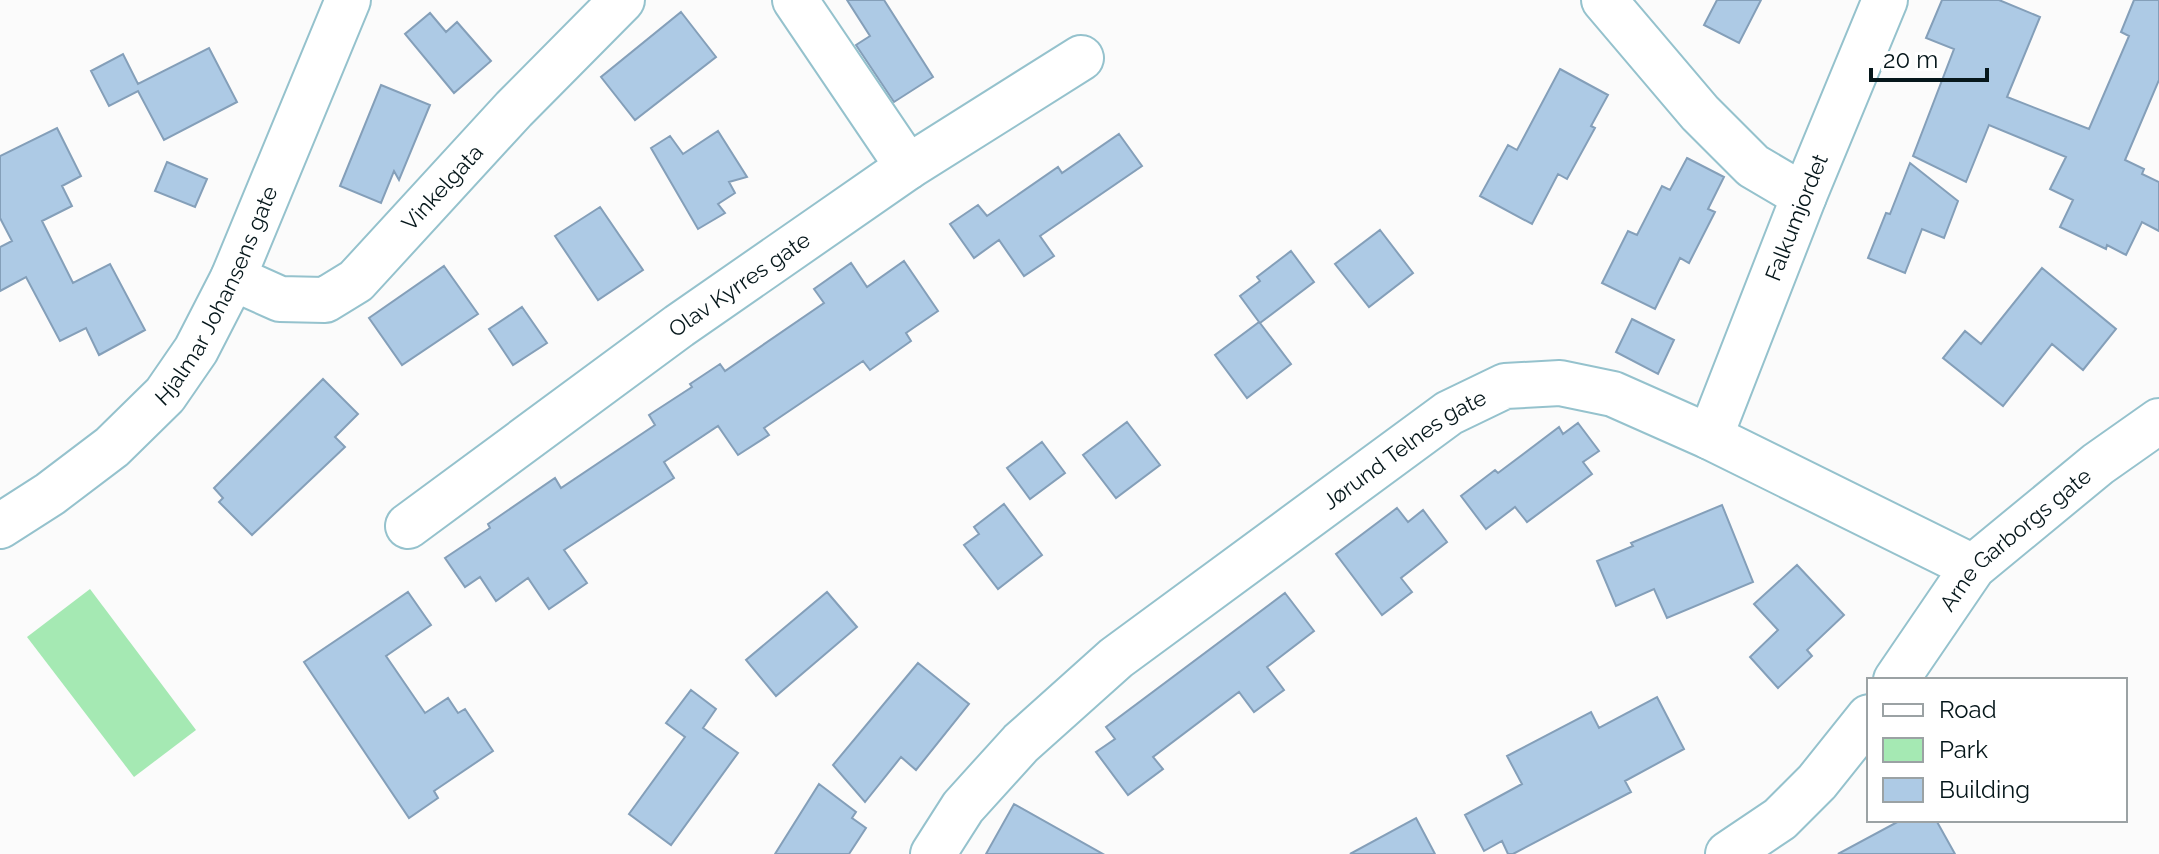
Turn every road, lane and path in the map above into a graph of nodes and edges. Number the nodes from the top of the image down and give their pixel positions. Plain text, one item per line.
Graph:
1 (348, 0) edge
2 (622, 0) edge
3 (795, 0) edge
4 (1604, 0) edge
5 (1885, 0) edge
6 (1081, 58) dead end
7 (908, 167) junction
8 (1804, 196) junction
9 (233, 278) junction
10 (2159, 421) edge
11 (1710, 437) junction
12 (0, 526) edge
13 (408, 526) dead end
14 (1973, 567) junction
15 (1897, 678) edge
16 (1867, 720) edge
17 (933, 854) edge
18 (1728, 854) edge

1 - 9 street, Hjalmar Johansens gate
2 - 9 street, Vinkelgata
3 - 7 street
4 - 8 street
5 - 8 street, Falkumjordet
6 - 7 street, Olav Kyrres gate
7 - 13 street, Olav Kyrres gate
8 - 11 street, Falkumjordet
9 - 12 street, Hjalmar Johansens gate
10 - 14 street, Arne Garborgs gate
11 - 14 street, Jørund Telnes gate
11 - 17 street, Jørund Telnes gate
14 - 15 street, Arne Garborgs gate
16 - 18 street

